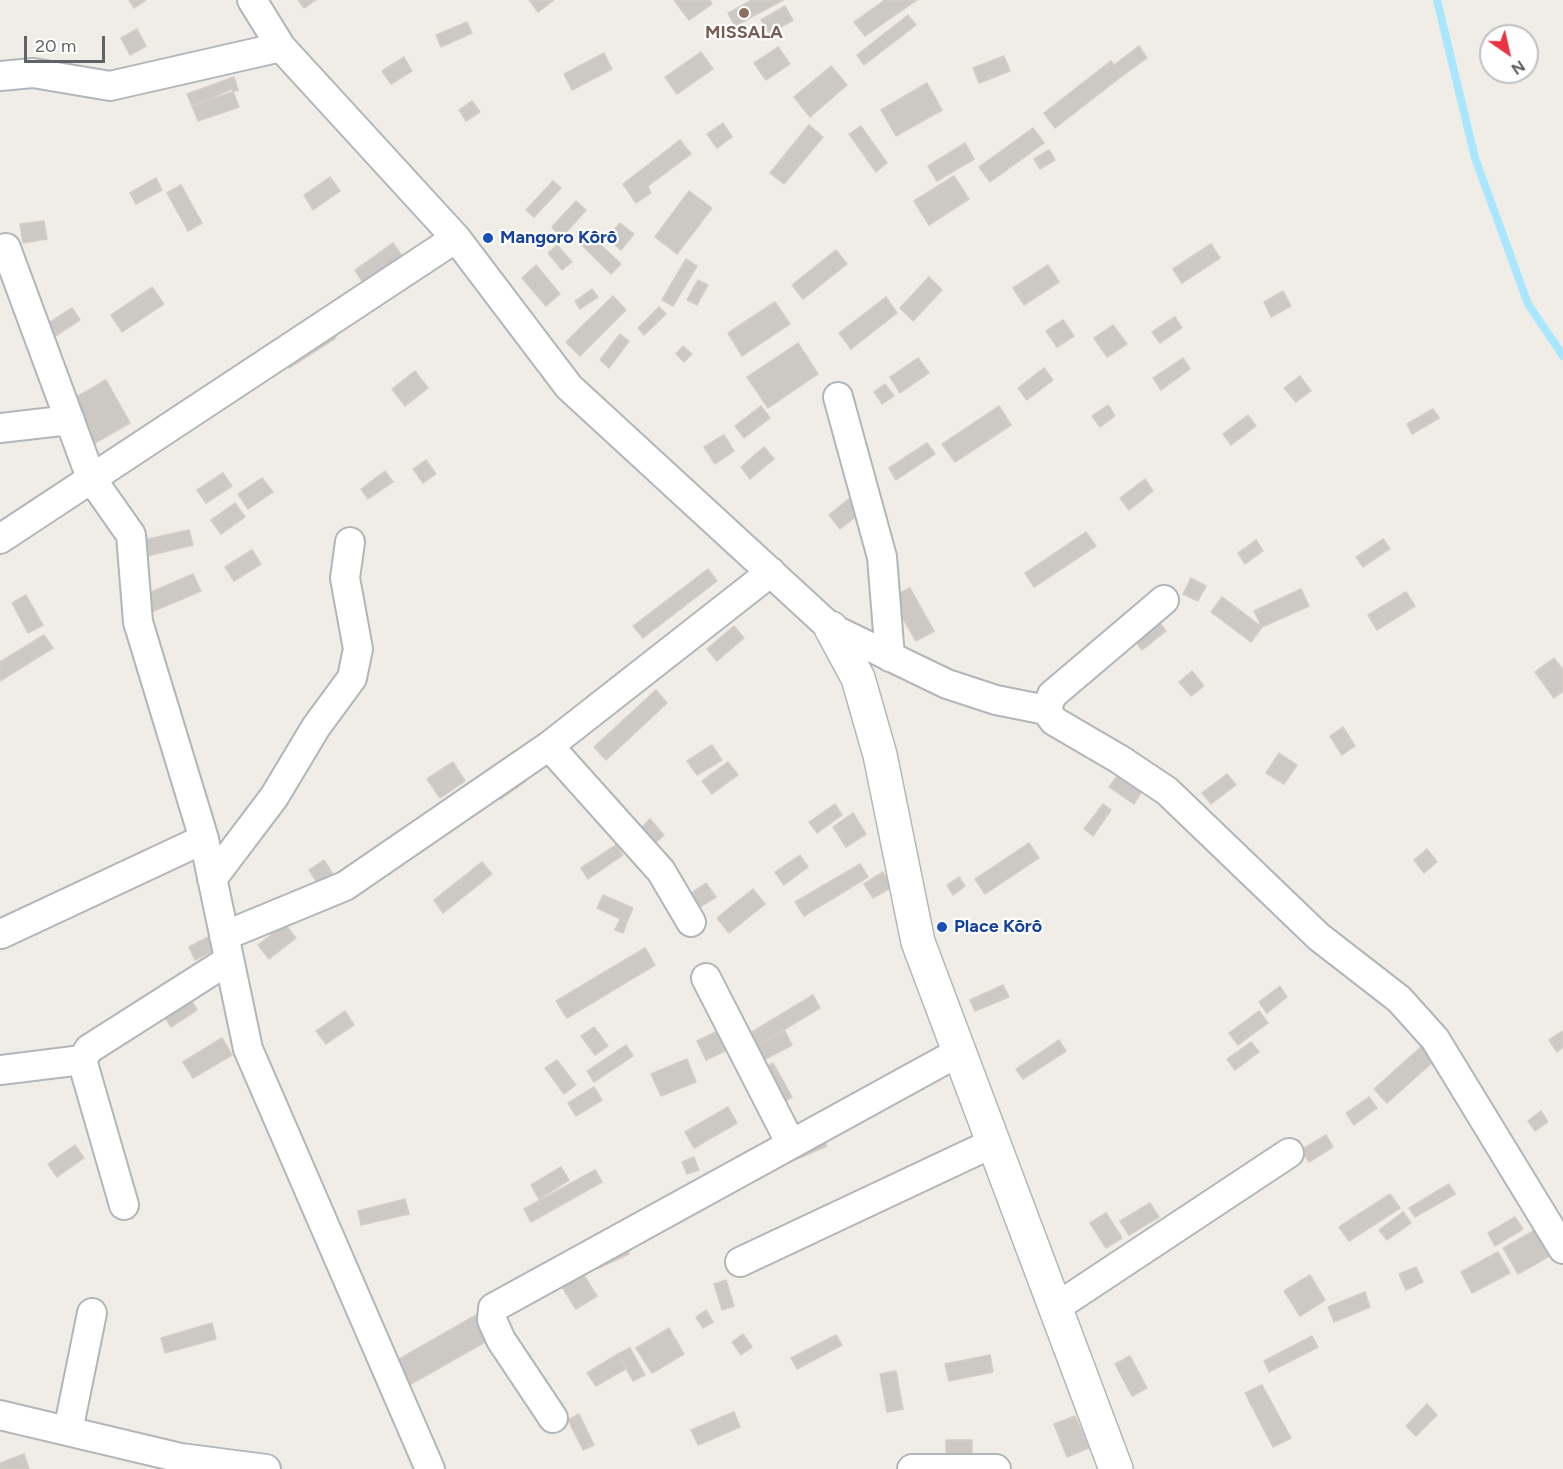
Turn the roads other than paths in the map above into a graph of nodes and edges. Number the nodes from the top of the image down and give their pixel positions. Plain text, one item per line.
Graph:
1 (252, 0) edge
2 (281, 47) junction
3 (0, 76) edge
4 (456, 238) junction
5 (6, 248) dead end
6 (838, 397) dead end
7 (70, 420) junction
8 (0, 428) edge
9 (91, 478) junction
10 (0, 539) edge
11 (350, 542) dead end
12 (771, 573) junction
13 (1164, 600) dead end
14 (831, 628) junction
15 (890, 657) junction
16 (1046, 710) junction
17 (549, 746) junction
18 (204, 839) junction
19 (212, 879) junction
20 (691, 922) dead end
21 (1, 934) edge
22 (227, 948) junction
23 (706, 978) dead end
24 (959, 1052) junction
25 (82, 1060) junction
26 (0, 1070) edge
27 (993, 1143) junction
28 (791, 1144) junction
29 (1289, 1153) dead end
30 (124, 1205) dead end
31 (1563, 1249) edge
32 (740, 1262) dead end
33 (1055, 1308) junction
34 (92, 1313) dead end
35 (0, 1415) edge
36 (553, 1418) dead end
37 (68, 1431) junction
38 (266, 1469) edge
39 (430, 1469) edge
40 (912, 1469) edge
41 (996, 1469) edge
42 (1116, 1469) edge

1 - 2 street
2 - 3 street
2 - 4 street
4 - 9 street
4 - 12 street
5 - 7 street
6 - 15 street
7 - 8 street
7 - 9 street
9 - 10 street
9 - 18 street
11 - 19 street
12 - 14 street
12 - 17 street
13 - 16 street
14 - 15 street
14 - 24 street
15 - 16 street
16 - 31 street
17 - 20 street
17 - 22 street
18 - 19 street
18 - 21 street
19 - 22 street
22 - 25 street
22 - 39 street
23 - 28 street
24 - 27 street
24 - 28 street
25 - 26 street
25 - 30 street
27 - 32 street
27 - 33 street
28 - 36 street
29 - 33 street
33 - 42 street
34 - 37 street
35 - 37 street
37 - 38 street
40 - 41 street

